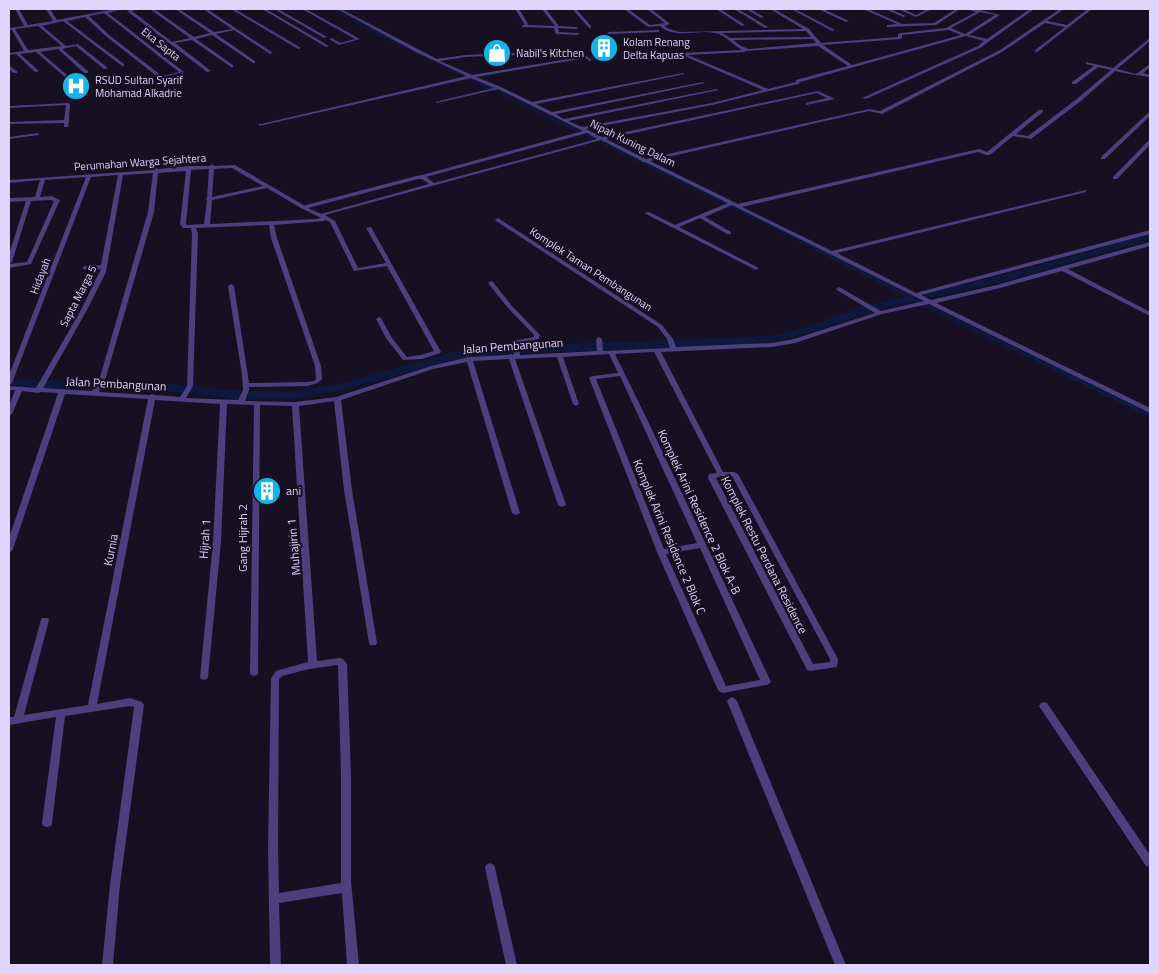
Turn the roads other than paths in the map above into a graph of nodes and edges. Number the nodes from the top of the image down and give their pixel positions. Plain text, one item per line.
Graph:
1 (17, 9) edge
2 (48, 9) edge
3 (76, 9) edge
4 (119, 9) edge
5 (136, 9) edge
6 (152, 9) edge
7 (177, 9) edge
8 (205, 9) edge
9 (233, 9) edge
10 (264, 9) edge
11 (276, 9) edge
12 (304, 9) edge
13 (339, 9) edge
14 (517, 9) edge
15 (544, 9) edge
16 (574, 9) edge
17 (626, 9) edge
18 (649, 9) edge
19 (718, 9) edge
20 (736, 9) edge
21 (748, 9) edge
22 (772, 9) edge
23 (793, 9) edge
24 (820, 9) edge
25 (865, 9) edge
26 (887, 9) edge
27 (900, 9) edge
28 (930, 9) edge
29 (958, 9) edge
30 (969, 9) edge
31 (1032, 9) edge
32 (1062, 9) edge
33 (1090, 9) edge
34 (980, 11) junction
35 (104, 12) edge
36 (86, 17) junction
37 (762, 17) dead end
38 (914, 20) dead end
39 (66, 21) junction
40 (847, 21) dead end
41 (56, 22) junction
42 (1043, 22) junction
43 (934, 24) junction
44 (743, 25) dead end
45 (903, 25) junction
46 (40, 26) junction
47 (531, 26) junction
48 (662, 26) junction
49 (888, 26) dead end
50 (1067, 26) junction
51 (27, 27) junction
52 (557, 27) junction
53 (766, 27) dead end
54 (576, 28) dead end
55 (590, 28) dead end
56 (13, 29) edge
57 (235, 29) junction
58 (806, 29) junction
59 (949, 29) junction
60 (832, 30) dead end
61 (668, 31) junction
62 (530, 32) dead end
63 (714, 32) junction
64 (956, 32) junction
65 (609, 33) dead end
66 (213, 34) junction
67 (578, 34) dead end
68 (932, 35) dead end
69 (966, 35) junction
70 (325, 37) dead end
71 (193, 38) junction
72 (814, 38) junction
73 (1150, 38) edge
74 (331, 39) dead end
75 (728, 39) junction
76 (987, 42) junction
77 (94, 43) junction
78 (171, 43) junction
79 (993, 44) dead end
80 (820, 45) junction
81 (65, 46) junction
82 (80, 46) junction
83 (327, 46) dead end
84 (1000, 46) dead end
85 (1008, 46) junction
86 (59, 48) junction
87 (298, 48) dead end
88 (746, 50) junction
89 (37, 51) junction
90 (581, 51) dead end
91 (1036, 51) dead end
92 (27, 52) junction
93 (17, 53) junction
94 (271, 53) dead end
95 (9, 54) edge
96 (682, 54) junction
97 (654, 58) dead end
98 (437, 60) junction
99 (590, 60) dead end
100 (254, 62) dead end
101 (1087, 63) dead end
102 (123, 65) dead end
103 (1150, 65) edge
104 (232, 66) dead end
105 (851, 66) junction
106 (1096, 66) junction
107 (9, 67) edge
108 (106, 68) dead end
109 (1114, 70) junction
110 (37, 71) dead end
111 (209, 71) dead end
112 (15, 72) dead end
113 (86, 72) dead end
114 (683, 74) dead end
115 (1138, 74) junction
116 (64, 76) dead end
117 (1150, 76) edge
118 (469, 77) junction
119 (703, 83) dead end
120 (1074, 83) dead end
121 (495, 89) junction
122 (717, 90) dead end
123 (768, 90) junction
124 (864, 98) dead end
125 (437, 102) dead end
126 (531, 104) junction
127 (808, 104) dead end
128 (9, 107) edge
129 (1041, 111) dead end
130 (551, 114) junction
131 (1150, 114) edge
132 (564, 120) junction
133 (9, 123) edge
134 (261, 125) dead end
135 (584, 130) junction
136 (37, 134) dead end
137 (1013, 134) junction
138 (9, 138) edge
139 (601, 139) junction
140 (1150, 142) edge
141 (1103, 158) dead end
142 (644, 160) junction
143 (212, 166) junction
144 (189, 168) junction
145 (156, 170) junction
146 (122, 173) junction
147 (89, 176) junction
148 (424, 176) dead end
149 (1115, 178) dead end
150 (43, 179) junction
151 (9, 182) edge
152 (434, 185) junction
153 (268, 186) junction
154 (1084, 191) dead end
155 (29, 199) junction
156 (38, 199) junction
157 (208, 199) junction
158 (9, 200) edge
159 (733, 205) junction
160 (308, 206) dead end
161 (647, 213) dead end
162 (324, 215) junction
163 (702, 217) junction
164 (498, 220) dead end
165 (271, 223) junction
166 (207, 226) junction
167 (193, 227) junction
168 (675, 227) junction
169 (369, 228) dead end
170 (729, 232) dead end
171 (1150, 232) edge
172 (1150, 244) edge
173 (831, 253) junction
174 (9, 262) edge
175 (389, 264) junction
176 (9, 266) edge
177 (104, 267) junction
178 (85, 268) dead end
179 (756, 268) dead end
180 (1062, 268) junction
181 (491, 283) dead end
182 (231, 286) dead end
183 (839, 288) dead end
184 (916, 295) junction
185 (928, 302) junction
186 (878, 312) junction
187 (1150, 314) edge
188 (379, 319) dead end
189 (598, 339) dead end
190 (673, 349) junction
191 (657, 351) junction
192 (611, 352) junction
193 (600, 353) junction
194 (559, 354) junction
195 (515, 356) junction
196 (423, 358) junction
197 (469, 359) junction
198 (430, 367) junction
199 (622, 374) junction
200 (9, 383) edge
201 (246, 387) junction
202 (9, 388) edge
203 (19, 389) junction
204 (38, 389) junction
205 (62, 392) junction
206 (95, 392) junction
207 (152, 396) junction
208 (184, 397) junction
209 (338, 399) junction
210 (242, 400) junction
211 (224, 402) junction
212 (257, 404) junction
213 (295, 404) junction
214 (576, 404) dead end
215 (1150, 411) edge
216 (9, 414) edge
217 (720, 474) junction
218 (562, 505) dead end
219 (516, 513) dead end
220 (701, 545) junction
221 (9, 549) edge
222 (661, 552) junction
223 (44, 620) dead end
224 (373, 642) dead end
225 (311, 662) junction
226 (254, 673) dead end
227 (204, 677) dead end
228 (766, 682) joint
229 (732, 701) dead end
230 (1044, 706) dead end
231 (92, 708) junction
232 (61, 712) junction
233 (13, 720) edge
234 (47, 823) dead end
235 (1150, 863) edge
236 (490, 868) dead end
237 (347, 887) junction
238 (274, 899) junction
239 (108, 965) edge
240 (275, 965) edge
241 (353, 965) edge
242 (512, 965) edge
243 (841, 965) edge

1 - 51 street
2 - 41 street
3 - 36 street
4 - 35 street
5 - 78 street
6 - 71 street
7 - 66 street
8 - 57 street
9 - 87 street
10 - 83 street
11 - 70 street
12 - 74 street
13 - 98 street, Nipah Kuning Dalam
14 - 47 street
15 - 52 street
16 - 55 street
17 - 48 street
18 - 48 street
19 - 44 street
20 - 53 street
21 - 37 street
22 - 58 street
23 - 60 street
24 - 40 street
25 - 45 street
26 - 38 street
27 - 28 street
29 - 43 street
30 - 34 street
31 - 76 street
32 - 42 street
33 - 50 street
34 - 59 street
34 - 69 street
35 - 36 street
35 - 36 street, Eka Sapta
36 - 39 street
39 - 41 street
39 - 77 street
41 - 46 street
42 - 50 street
42 - 85 street
43 - 45 street
43 - 59 street
45 - 49 street
46 - 51 street
46 - 81 street
47 - 52 street
47 - 62 street
48 - 61 street
50 - 91 street
51 - 56 street
52 - 54 street
52 - 67 street
56 - 92 street
57 - 66 street
57 - 94 street
58 - 63 street
58 - 72 street
59 - 64 street
59 - 80 street
61 - 63 street
61 - 65 street
63 - 75 street
64 - 68 street
64 - 69 street
66 - 71 street
66 - 100 street
69 - 76 street
69 - 105 street
71 - 78 street
71 - 104 street
72 - 75 street
72 - 80 street
73 - 109 street
75 - 88 street
76 - 79 street
76 - 124 street
77 - 82 street
77 - 102 street
78 - 111 street
80 - 88 street
80 - 105 street
81 - 82 street
81 - 86 street
82 - 108 street
84 - 85 street
85 - 142 street
86 - 89 street
86 - 113 street
88 - 96 street
89 - 92 street
89 - 116 street
90 - 98 street
92 - 93 street
93 - 95 street
93 - 110 street
96 - 97 street
96 - 123 street
98 - 118 street, Nipah Kuning Dalam
99 - 118 street
101 - 106 street
103 - 115 street
105 - 123 street
106 - 109 street
106 - 120 street
107 - 112 street
109 - 115 street
109 - 137 street
114 - 126 street
115 - 117 street
118 - 121 street, Nipah Kuning Dalam
118 - 134 street
119 - 130 street
121 - 125 street
121 - 126 street, Nipah Kuning Dalam
122 - 132 street
123 - 135 street
126 - 130 street, Nipah Kuning Dalam
127 - 139 street
128 - 133 street
129 - 137 street
130 - 132 street, Nipah Kuning Dalam
131 - 141 street
132 - 135 street, Nipah Kuning Dalam
135 - 139 street, Nipah Kuning Dalam
135 - 148 street
136 - 138 street
137 - 159 street
139 - 142 street, Nipah Kuning Dalam
139 - 152 street
140 - 149 street
142 - 159 street, Nipah Kuning Dalam
143 - 144 street, Perumahan Warga Sejahtera
143 - 153 street, Perumahan Warga Sejahtera
143 - 157 street
144 - 145 street, Perumahan Warga Sejahtera
144 - 167 street
145 - 146 street, Perumahan Warga Sejahtera
145 - 206 street
146 - 147 street, Perumahan Warga Sejahtera
146 - 177 street, Sapta Marga 5
147 - 150 street, Perumahan Warga Sejahtera
147 - 200 street, Hidayah
150 - 151 street, Perumahan Warga Sejahtera
150 - 156 street
152 - 160 street
152 - 162 street
153 - 157 street
153 - 162 street, Perumahan Warga Sejahtera
154 - 173 street
155 - 156 street
155 - 158 street
155 - 174 street
156 - 176 street
157 - 166 street
159 - 163 street
159 - 173 street, Nipah Kuning Dalam
161 - 168 street
162 - 165 street
162 - 175 street
163 - 168 street
163 - 170 street
164 - 190 street, Komplek Taman Pembangunan
165 - 166 street
165 - 201 street
166 - 167 street
167 - 208 street
168 - 179 street
169 - 175 street
171 - 184 street
172 - 180 street, Jalan Pembangunan
173 - 184 street, Nipah Kuning Dalam
175 - 196 street
177 - 178 street
177 - 204 street, Sapta Marga 5
180 - 185 street, Jalan Pembangunan
180 - 187 street
181 - 195 street
182 - 201 street
183 - 186 street
184 - 185 street, Nipah Kuning Dalam
185 - 186 street, Jalan Pembangunan
185 - 215 street, Nipah Kuning Dalam
186 - 190 street, Jalan Pembangunan
188 - 196 street
189 - 193 street
190 - 191 street, Jalan Pembangunan
191 - 192 street, Jalan Pembangunan
191 - 217 street, Komplek Restu Perdana Residence
192 - 193 street, Jalan Pembangunan
192 - 199 street, Komplek Arini Residence 2 Blok A-B
193 - 194 street, Jalan Pembangunan
194 - 195 street, Jalan Pembangunan
194 - 214 street
195 - 197 street, Jalan Pembangunan
195 - 218 street
196 - 198 street
197 - 198 street, Jalan Pembangunan
197 - 219 street
198 - 209 street, Jalan Pembangunan
199 - 220 street, Komplek Arini Residence 2 Blok A-B
199 - 222 street, Komplek Arini Residence 2 Blok C
201 - 210 street
202 - 203 street, Jalan Pembangunan
203 - 204 street, Jalan Pembangunan
203 - 216 street
204 - 205 street, Jalan Pembangunan
205 - 206 street, Jalan Pembangunan
205 - 221 street
206 - 207 street, Jalan Pembangunan
207 - 208 street, Jalan Pembangunan
207 - 231 street, Kurnia
208 - 211 street, Jalan Pembangunan
209 - 213 street, Jalan Pembangunan
209 - 224 street
210 - 211 street, Jalan Pembangunan
210 - 212 street, Jalan Pembangunan
211 - 227 street, Hijrah 1
212 - 213 street, Jalan Pembangunan
212 - 226 street, Gang Hijrah 2
213 - 225 street, Muhajirin 1
217 - 217 street, Komplek Restu Perdana Residence
220 - 222 street
220 - 228 street, Komplek Arini Residence 2 Blok A-B
222 - 228 street, Komplek Arini Residence 2 Blok C
223 - 233 street
225 - 237 street
225 - 238 street
229 - 243 street
230 - 235 street
231 - 232 street
231 - 239 street
232 - 233 street
232 - 234 street
236 - 242 street
237 - 238 street
237 - 241 street
238 - 240 street

